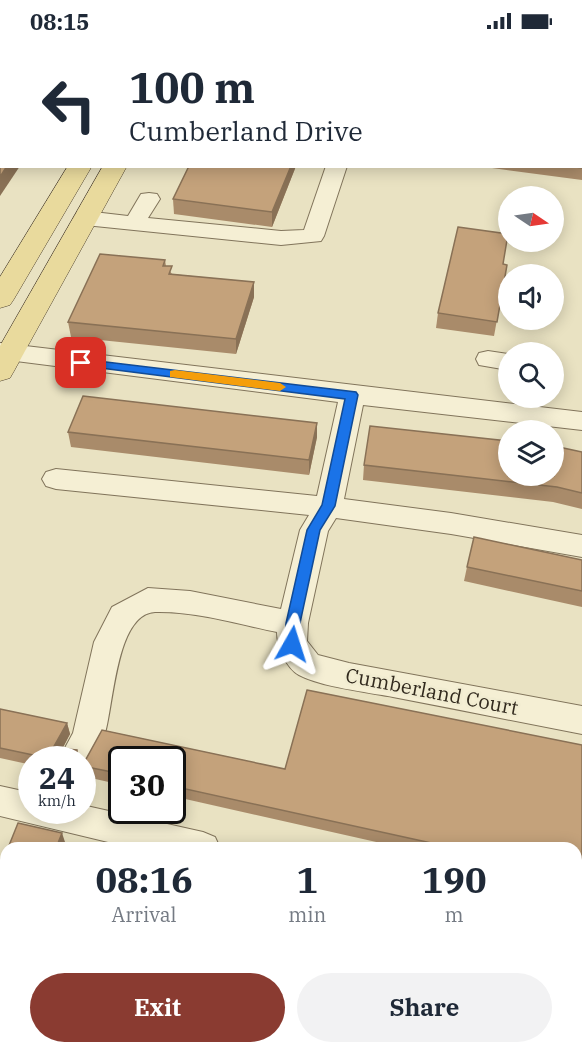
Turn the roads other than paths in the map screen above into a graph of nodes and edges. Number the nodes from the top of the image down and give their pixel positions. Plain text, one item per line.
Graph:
1 (79, 168) edge
2 (114, 168) edge
3 (336, 168) edge
4 (149, 199) dead end
5 (85, 218) junction
6 (134, 223) junction
7 (0, 299) edge
8 (4, 358) edge
9 (352, 395) junction
10 (498, 405) edge
11 (532, 408) edge
12 (582, 421) edge
13 (56, 479) dead end
14 (329, 506) junction
15 (582, 546) edge
16 (293, 623) junction
17 (582, 720) edge
18 (82, 746) edge
19 (0, 801) edge
20 (18, 805) edge
21 (96, 823) edge
22 (177, 842) edge

1 - 7 main road
2 - 5 main road
3 - 6 street
4 - 6 street
5 - 6 street
5 - 8 main road
8 - 9 street
9 - 10 street
9 - 14 street, Cumberland Court
11 - 12 street
13 - 14 street
14 - 15 street
14 - 16 street, Cumberland Court
16 - 17 street, Cumberland Court
16 - 18 street
19 - 20 street
21 - 22 street

